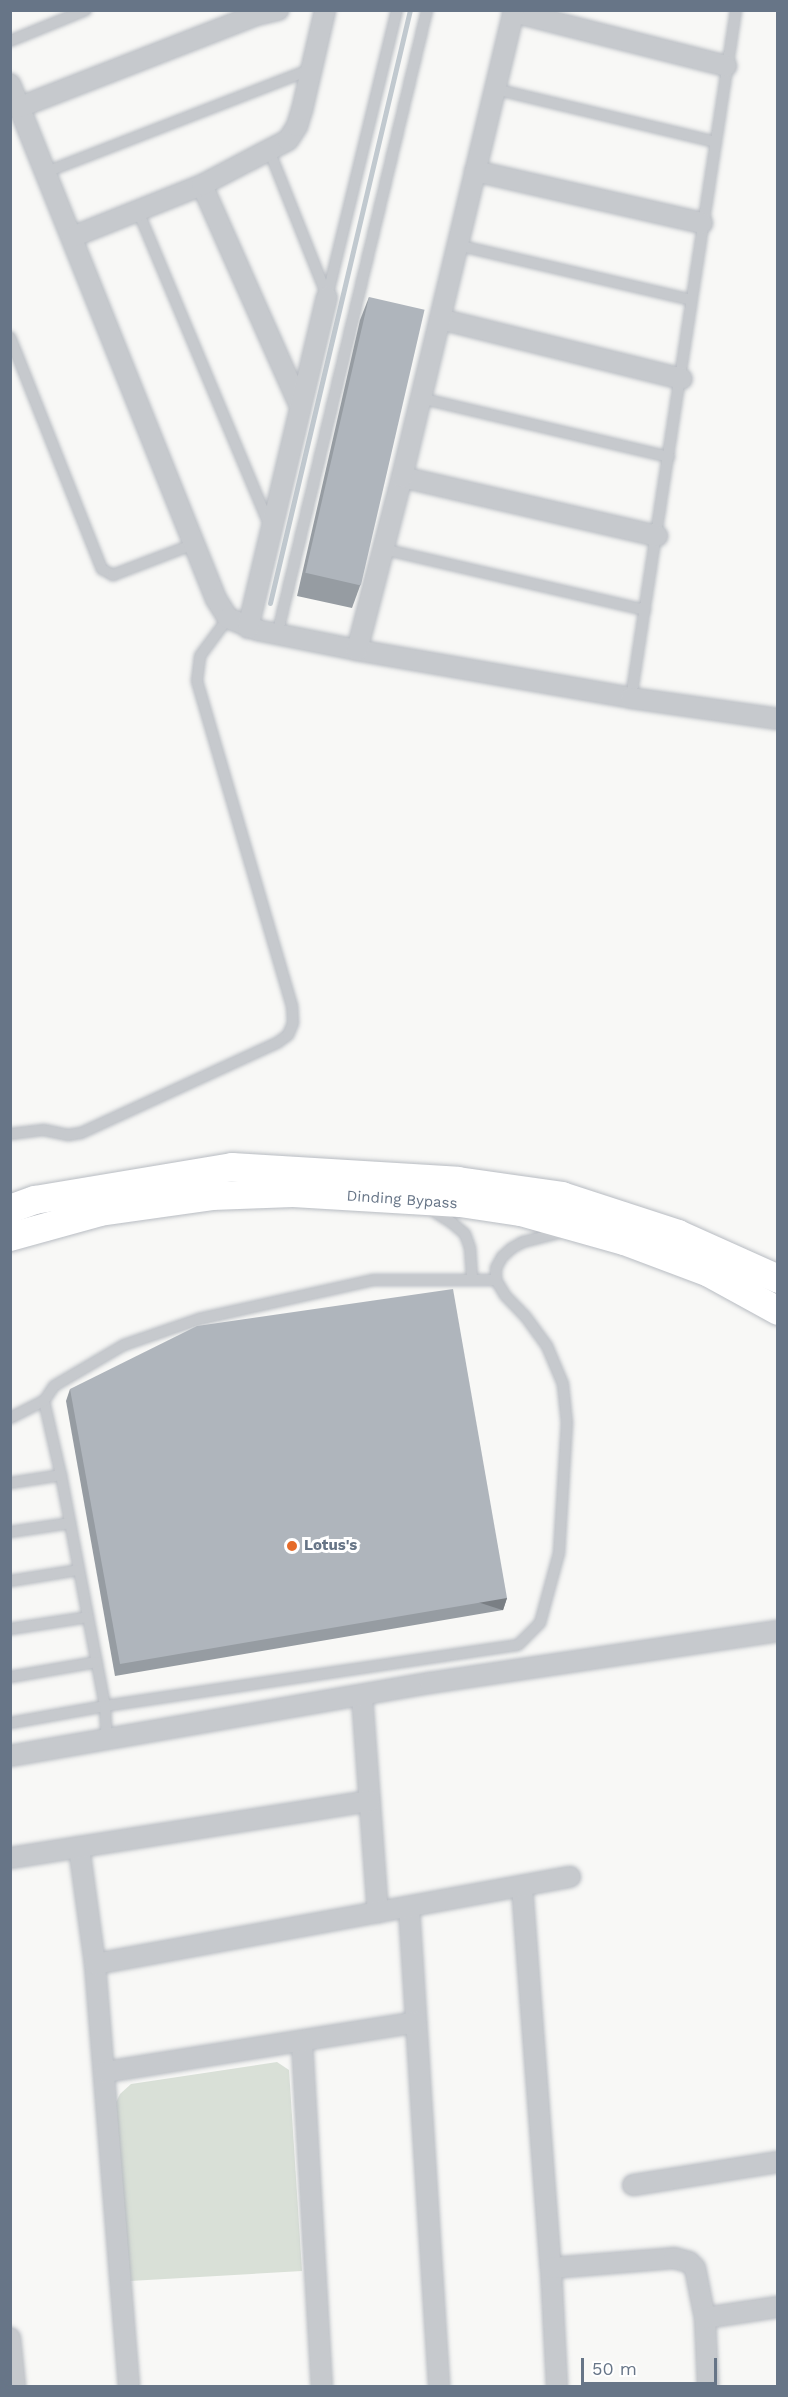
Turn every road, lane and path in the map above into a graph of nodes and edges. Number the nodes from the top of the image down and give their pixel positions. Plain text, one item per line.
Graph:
1 (86, 10) edge
2 (278, 10) edge
3 (325, 10) edge
4 (397, 10) edge
5 (427, 10) edge
6 (736, 10) edge
7 (514, 11) edge
8 (10, 41) edge
9 (726, 66) junction
10 (311, 69) junction
11 (10, 84) edge
12 (495, 90) junction
13 (20, 107) junction
14 (715, 142) junction
15 (269, 150) junction
16 (475, 171) junction
17 (46, 172) junction
18 (202, 185) junction
19 (138, 211) junction
20 (702, 223) junction
21 (72, 237) junction
22 (457, 245) junction
23 (327, 297) junction
24 (692, 300) junction
25 (435, 323) junction
26 (10, 337) edge
27 (682, 379) junction
28 (420, 398) junction
29 (299, 404) junction
30 (669, 457) junction
31 (402, 477) junction
32 (271, 529) junction
33 (657, 536) junction
34 (194, 544) junction
35 (383, 549) junction
36 (645, 610) junction
37 (228, 618) junction
38 (248, 628) junction
39 (277, 635) junction
40 (357, 650) junction
41 (631, 698) junction
42 (777, 718) edge
43 (10, 1134) edge
44 (414, 1200) junction
45 (10, 1209) edge
46 (581, 1227) junction
47 (678, 1234) junction
48 (10, 1237) edge
49 (777, 1268) edge
50 (777, 1279) edge
51 (472, 1280) junction
52 (496, 1280) junction
53 (777, 1311) edge
54 (44, 1401) junction
55 (10, 1418) edge
56 (61, 1475) junction
57 (10, 1483) edge
58 (70, 1523) junction
59 (10, 1533) edge
60 (79, 1570) junction
61 (10, 1581) edge
62 (88, 1617) junction
63 (10, 1629) edge
64 (777, 1631) edge
65 (97, 1662) junction
66 (428, 1671) junction
67 (10, 1677) edge
68 (362, 1696) junction
69 (105, 1706) junction
70 (10, 1723) edge
71 (107, 1739) junction
72 (10, 1756) edge
73 (370, 1801) junction
74 (78, 1847) junction
75 (10, 1858) edge
76 (570, 1877) dead end
77 (522, 1886) junction
78 (409, 1906) junction
79 (378, 1912) junction
80 (95, 1964) junction
81 (416, 2022) junction
82 (302, 2042) junction
83 (105, 2072) junction
84 (777, 2162) edge
85 (633, 2185) dead end
86 (551, 2268) junction
87 (777, 2307) edge
88 (705, 2318) junction
89 (10, 2338) edge
90 (15, 2386) edge
91 (129, 2386) edge
92 (322, 2386) edge
93 (439, 2386) edge
94 (557, 2386) edge
95 (708, 2386) edge

1 - 8 lane
2 - 13 street
3 - 10 street
4 - 23 lane
5 - 39 lane
6 - 9 lane
7 - 9 street
7 - 12 street
9 - 14 lane
10 - 15 street
10 - 17 lane
11 - 13 street
12 - 14 lane
12 - 16 street
13 - 17 street
14 - 20 lane
15 - 18 street
15 - 23 lane
16 - 20 street
16 - 22 street
17 - 21 street
18 - 19 street
18 - 29 street
19 - 21 street
19 - 32 lane
20 - 24 lane
21 - 34 street
22 - 24 lane
22 - 25 street
23 - 29 street
24 - 27 lane
25 - 27 street
25 - 28 street
26 - 34 lane
27 - 30 lane
28 - 30 lane
28 - 31 street
29 - 32 street
30 - 33 lane
31 - 33 street
31 - 35 street
32 - 38 street
33 - 36 lane
34 - 37 street
35 - 36 lane
35 - 40 street
36 - 41 lane
37 - 38 street
37 - 43 lane
38 - 39 street
39 - 40 street
40 - 41 street
41 - 42 street
44 - 46 main road, Dinding Bypass
44 - 48 main road, Dinding Bypass
44 - 51 lane
45 - 47 main road, Dinding Bypass
46 - 52 lane
46 - 53 main road, Dinding Bypass
47 - 49 street
47 - 50 main road, Dinding Bypass
51 - 52 lane
51 - 54 lane
52 - 66 lane
54 - 55 lane
54 - 56 lane
56 - 57 lane
56 - 58 lane
58 - 59 lane
58 - 60 lane
60 - 61 lane
60 - 62 lane
62 - 63 lane
62 - 65 lane
64 - 66 street
65 - 67 lane
65 - 69 lane
66 - 68 street
66 - 69 lane
68 - 71 street
68 - 73 street
69 - 70 lane
69 - 71 lane
71 - 72 street
73 - 74 street
73 - 79 street
74 - 75 street
74 - 80 street
76 - 77 street
77 - 78 street
77 - 86 street
78 - 79 street
78 - 81 street
79 - 80 street
80 - 83 street
81 - 82 street
81 - 93 street
82 - 83 street
82 - 92 street
83 - 91 street
84 - 85 street
86 - 88 street
86 - 94 street
87 - 88 street
88 - 95 street
89 - 90 street

